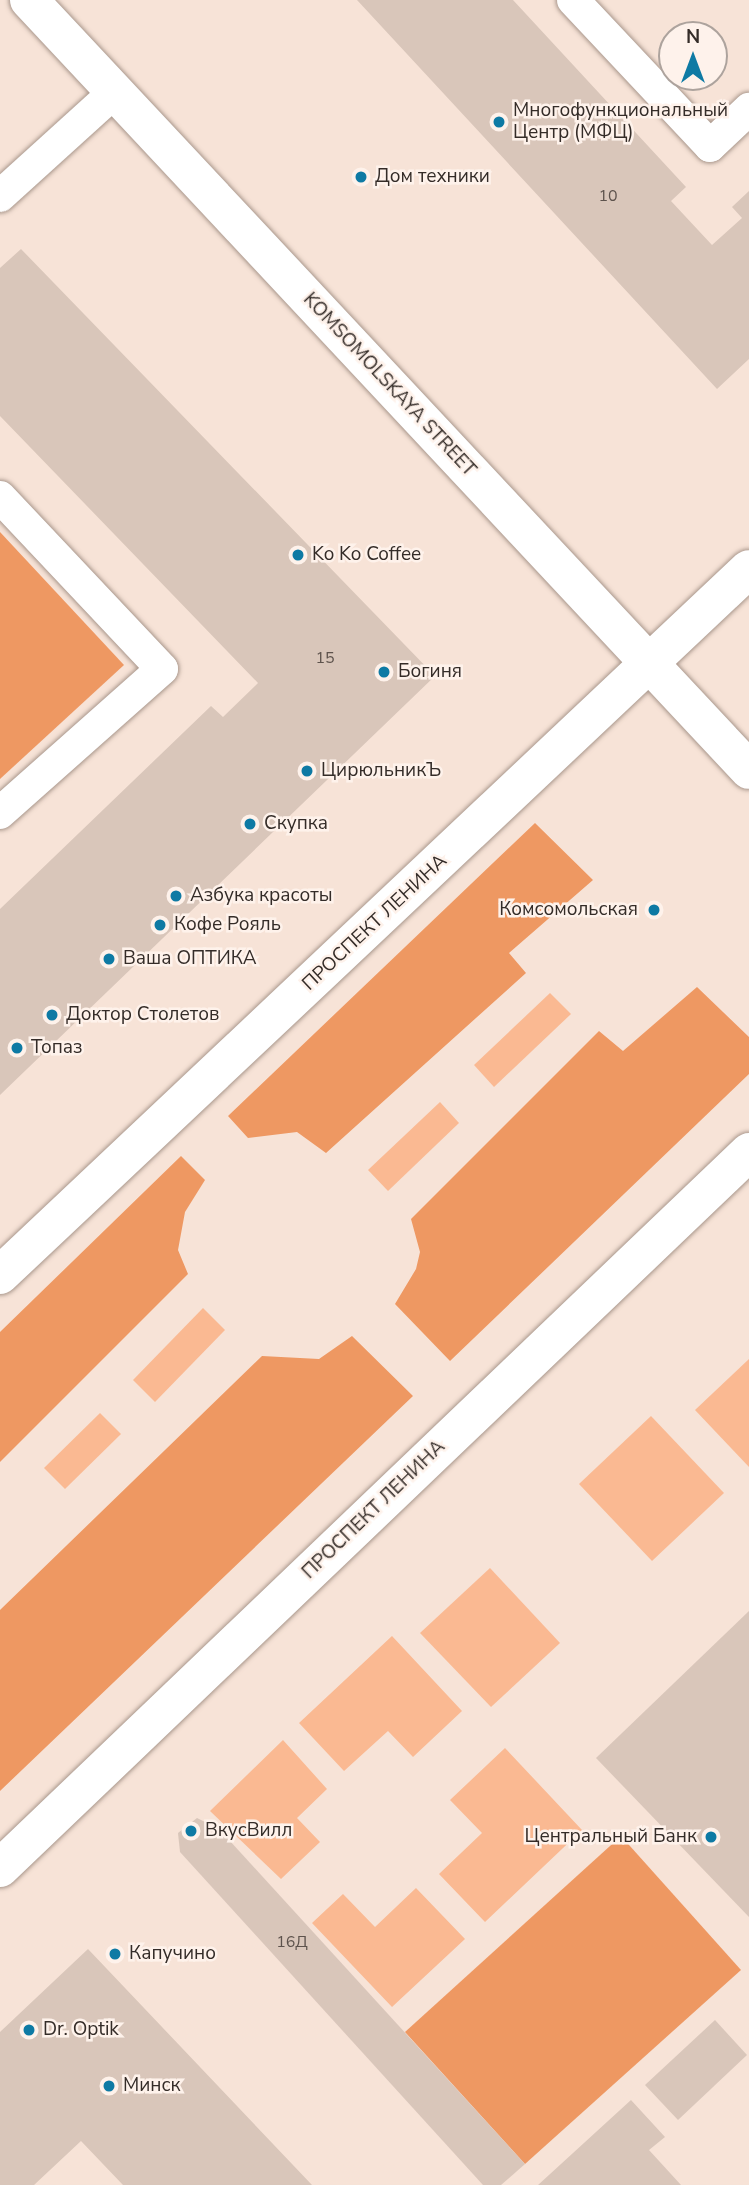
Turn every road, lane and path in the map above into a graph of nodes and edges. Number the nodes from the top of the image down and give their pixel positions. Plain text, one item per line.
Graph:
1 (29, 0) edge
2 (573, 0) edge
3 (116, 91) junction
4 (749, 108) edge
5 (0, 196) edge
6 (0, 497) edge
7 (749, 569) edge
8 (649, 666) junction
9 (749, 770) edge
10 (0, 813) edge
11 (749, 1152) edge
12 (0, 1275) edge
13 (0, 1868) edge

1 - 3 main road, KOMSOMOLSKAYA STREET
2 - 4 lane
3 - 5 lane
3 - 8 main road, KOMSOMOLSKAYA STREET
6 - 10 lane
7 - 8 main road, ПРОСПЕКТ ЛЕНИНА
8 - 9 main road, KOMSOMOLSKAYA STREET
8 - 12 main road, ПРОСПЕКТ ЛЕНИНА
11 - 13 main road, ПРОСПЕКТ ЛЕНИНА

